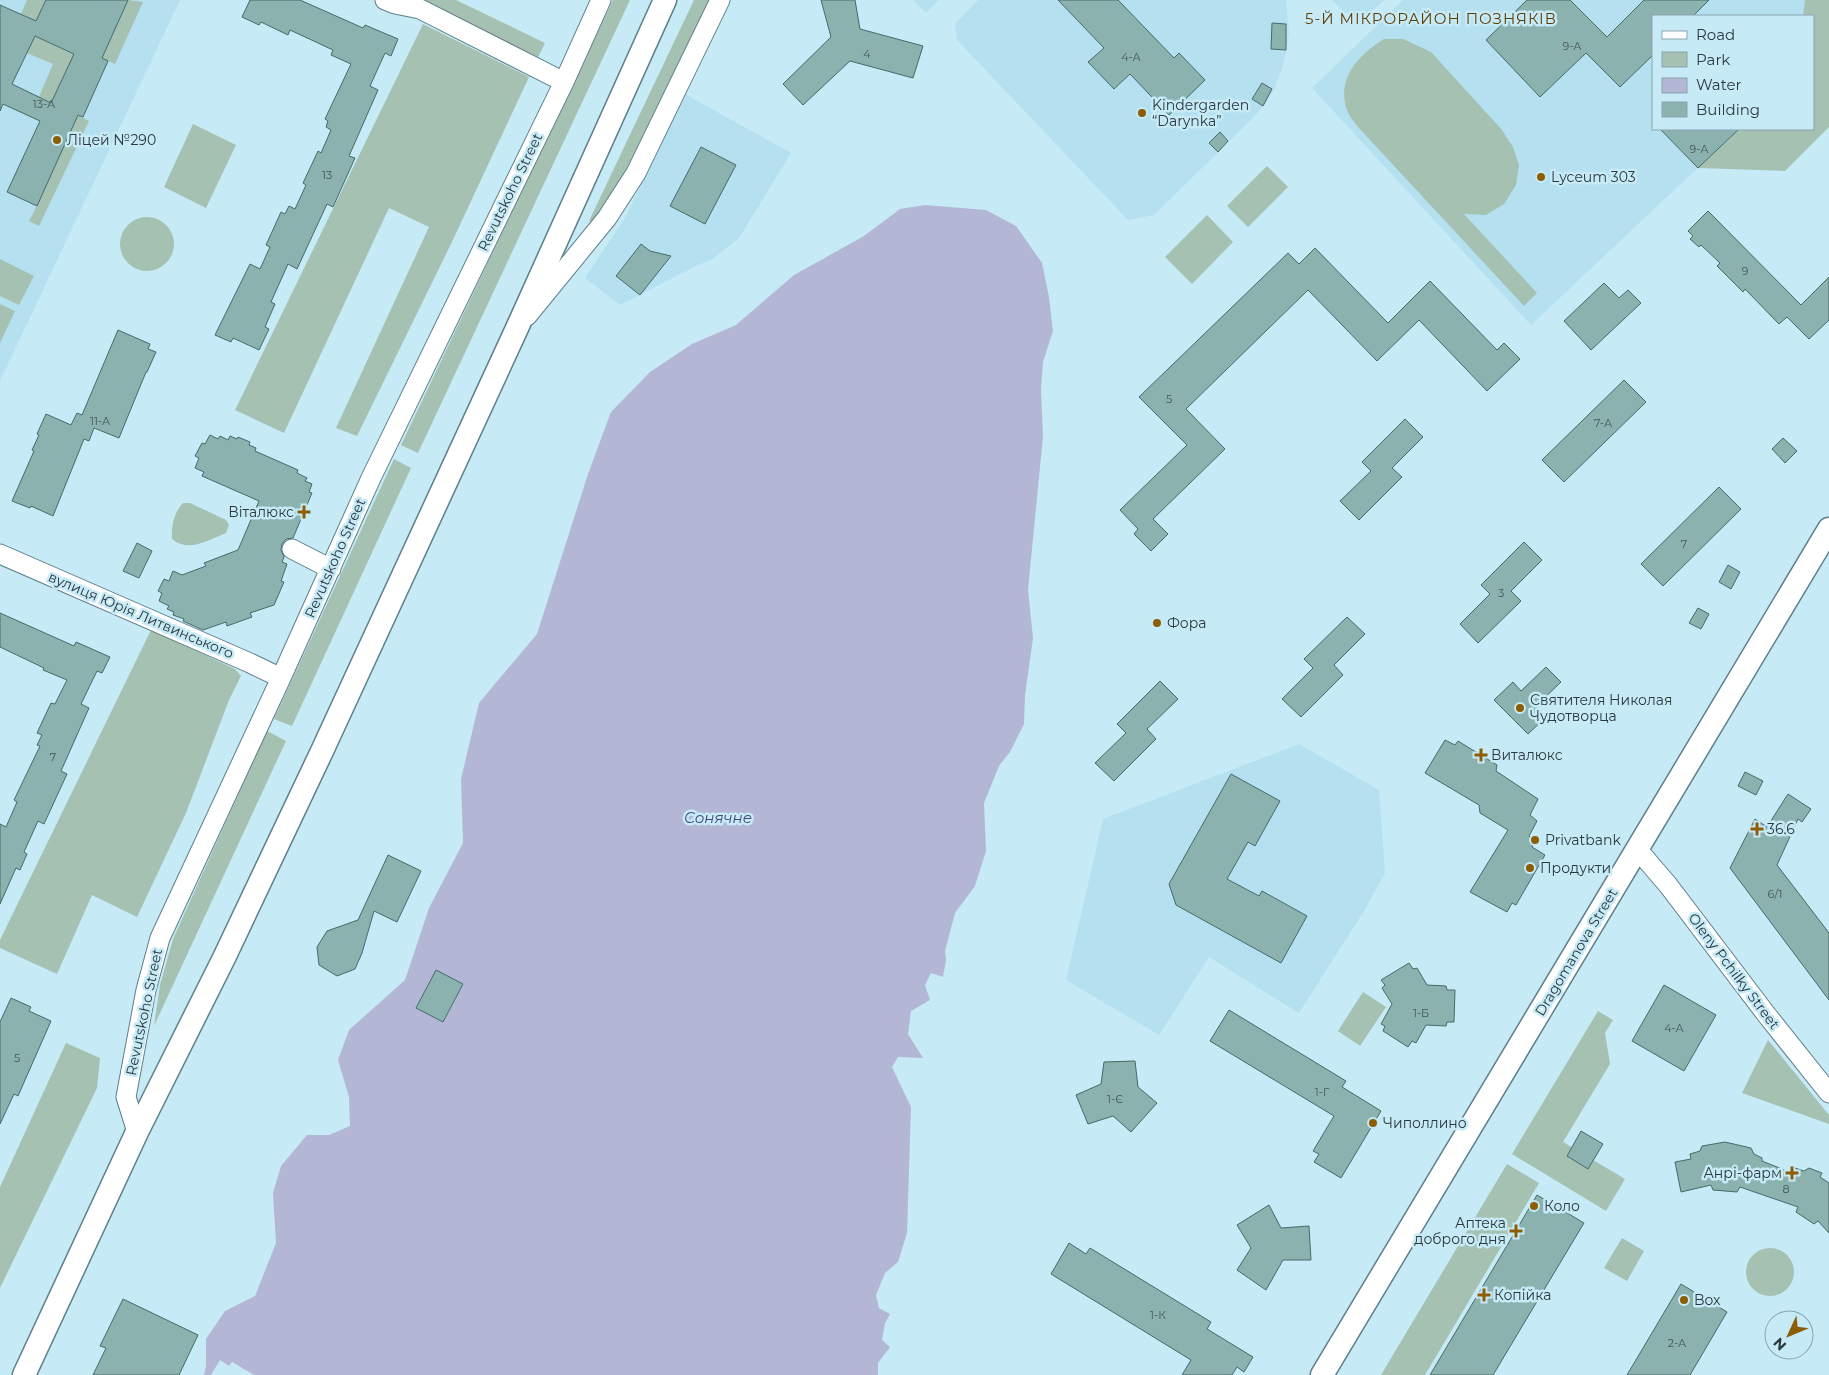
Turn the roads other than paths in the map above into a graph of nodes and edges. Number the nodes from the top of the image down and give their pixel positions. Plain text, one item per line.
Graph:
1 (385, 0) edge
2 (601, 0) edge
3 (665, 0) edge
4 (720, 0) edge
5 (564, 82) junction
6 (518, 326) junction
7 (1829, 529) edge
8 (292, 549) dead end
9 (0, 554) edge
10 (331, 568) junction
11 (281, 678) junction
12 (1638, 850) junction
13 (1829, 1093) edge
14 (137, 1132) junction
15 (24, 1375) edge
16 (1322, 1375) edge

1 - 5 street
2 - 5 street, Revutskoho Street
3 - 6 street
4 - 6 street
5 - 10 street, Revutskoho Street
6 - 14 street
7 - 12 street, Dragomanova Street
8 - 10 street
9 - 11 street, вулиця Юрія Литвинського
10 - 11 street, Revutskoho Street
11 - 14 street, Revutskoho Street
12 - 13 street, Oleny Pchilky Street
12 - 16 street, Dragomanova Street
14 - 15 street

